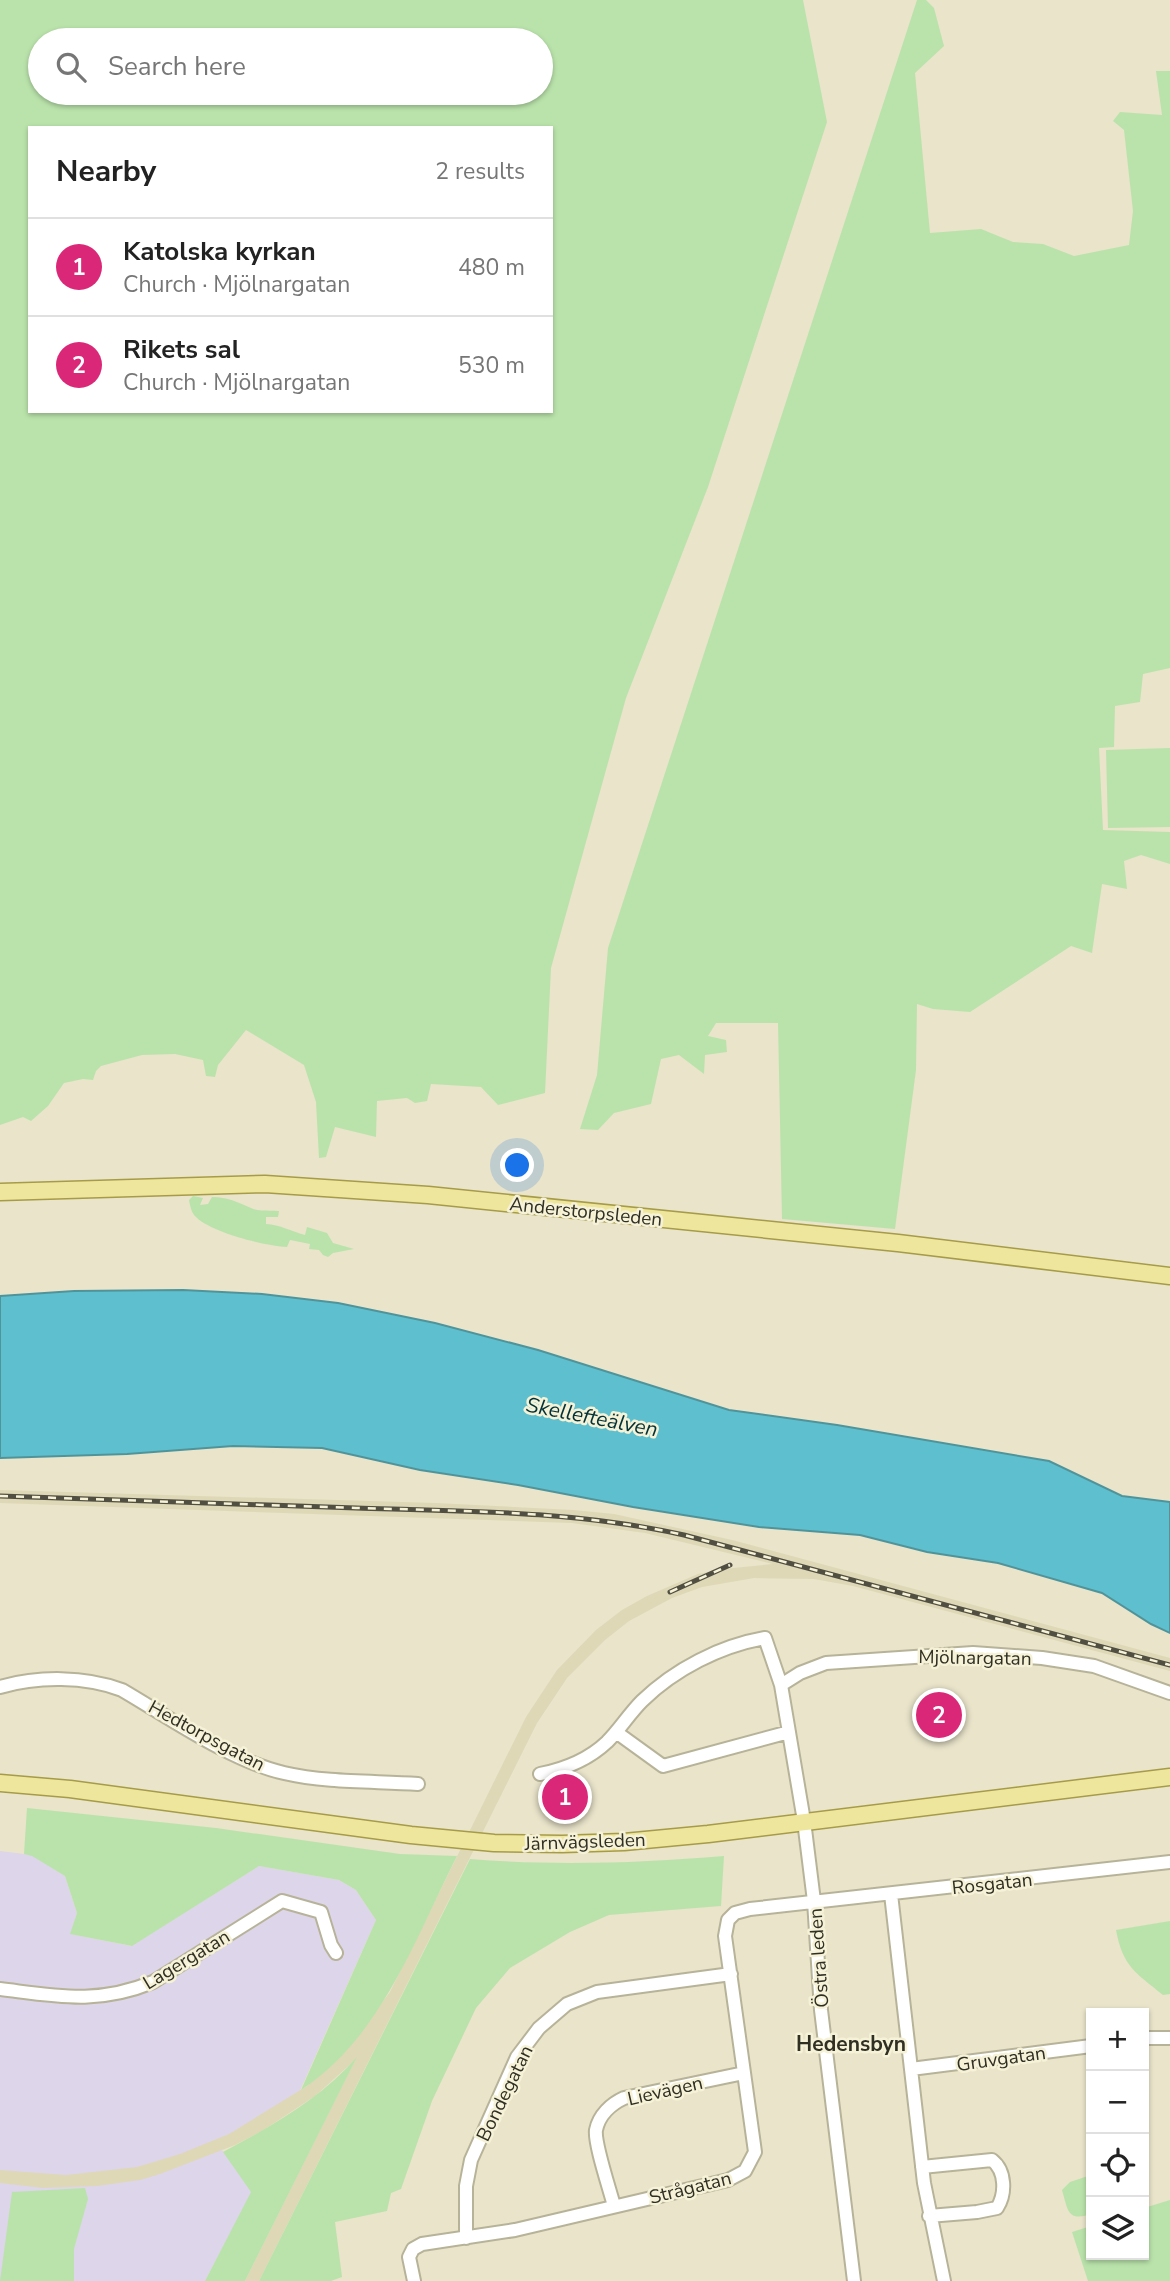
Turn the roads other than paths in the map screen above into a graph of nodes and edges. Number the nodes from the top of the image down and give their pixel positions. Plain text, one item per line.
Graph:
1 (0, 1192) edge
2 (1170, 1276) edge
3 (781, 1685) junction
4 (0, 1687) edge
5 (1170, 1693) edge
6 (616, 1732) junction
7 (789, 1732) junction
8 (540, 1774) dead end
9 (1170, 1777) edge
10 (0, 1783) edge
11 (418, 1784) dead end
12 (804, 1821) junction
13 (1170, 1862) edge
14 (891, 1894) junction
15 (814, 1901) junction
16 (336, 1952) dead end
17 (731, 1974) junction
18 (0, 1989) edge
19 (1149, 2038) edge
20 (1170, 2038) edge
21 (1086, 2047) edge
22 (911, 2069) junction
23 (744, 2073) junction
24 (922, 2167) junction
25 (614, 2206) junction
26 (929, 2216) junction
27 (466, 2238) junction
28 (414, 2281) edge
29 (854, 2281) edge
30 (944, 2281) edge

1 - 2 main road, Anderstorpsleden
3 - 5 street, Mjölnargatan
3 - 6 street, Östra leden
3 - 7 street, Östra leden
4 - 11 street, Hedtorpsgatan
6 - 7 street
6 - 8 street
7 - 12 street, Östra leden
9 - 12 main road, Järnvägsleden
10 - 12 main road, Järnvägsleden
12 - 15 street, Östra leden
13 - 14 street, Rosgatan
14 - 15 street, Rosgatan
14 - 22 street
15 - 17 street, Strågatan
15 - 29 street, Östra leden
16 - 18 street, Lagergatan
17 - 23 street, Strågatan
17 - 27 street, Bondegatan
19 - 20 street
21 - 22 street, Gruvgatan
22 - 24 street
23 - 25 street, Strågatan
23 - 25 street, Lievägen
24 - 26 street
24 - 26 street
25 - 27 street, Strågatan
26 - 30 street
27 - 28 street, Strågatan

